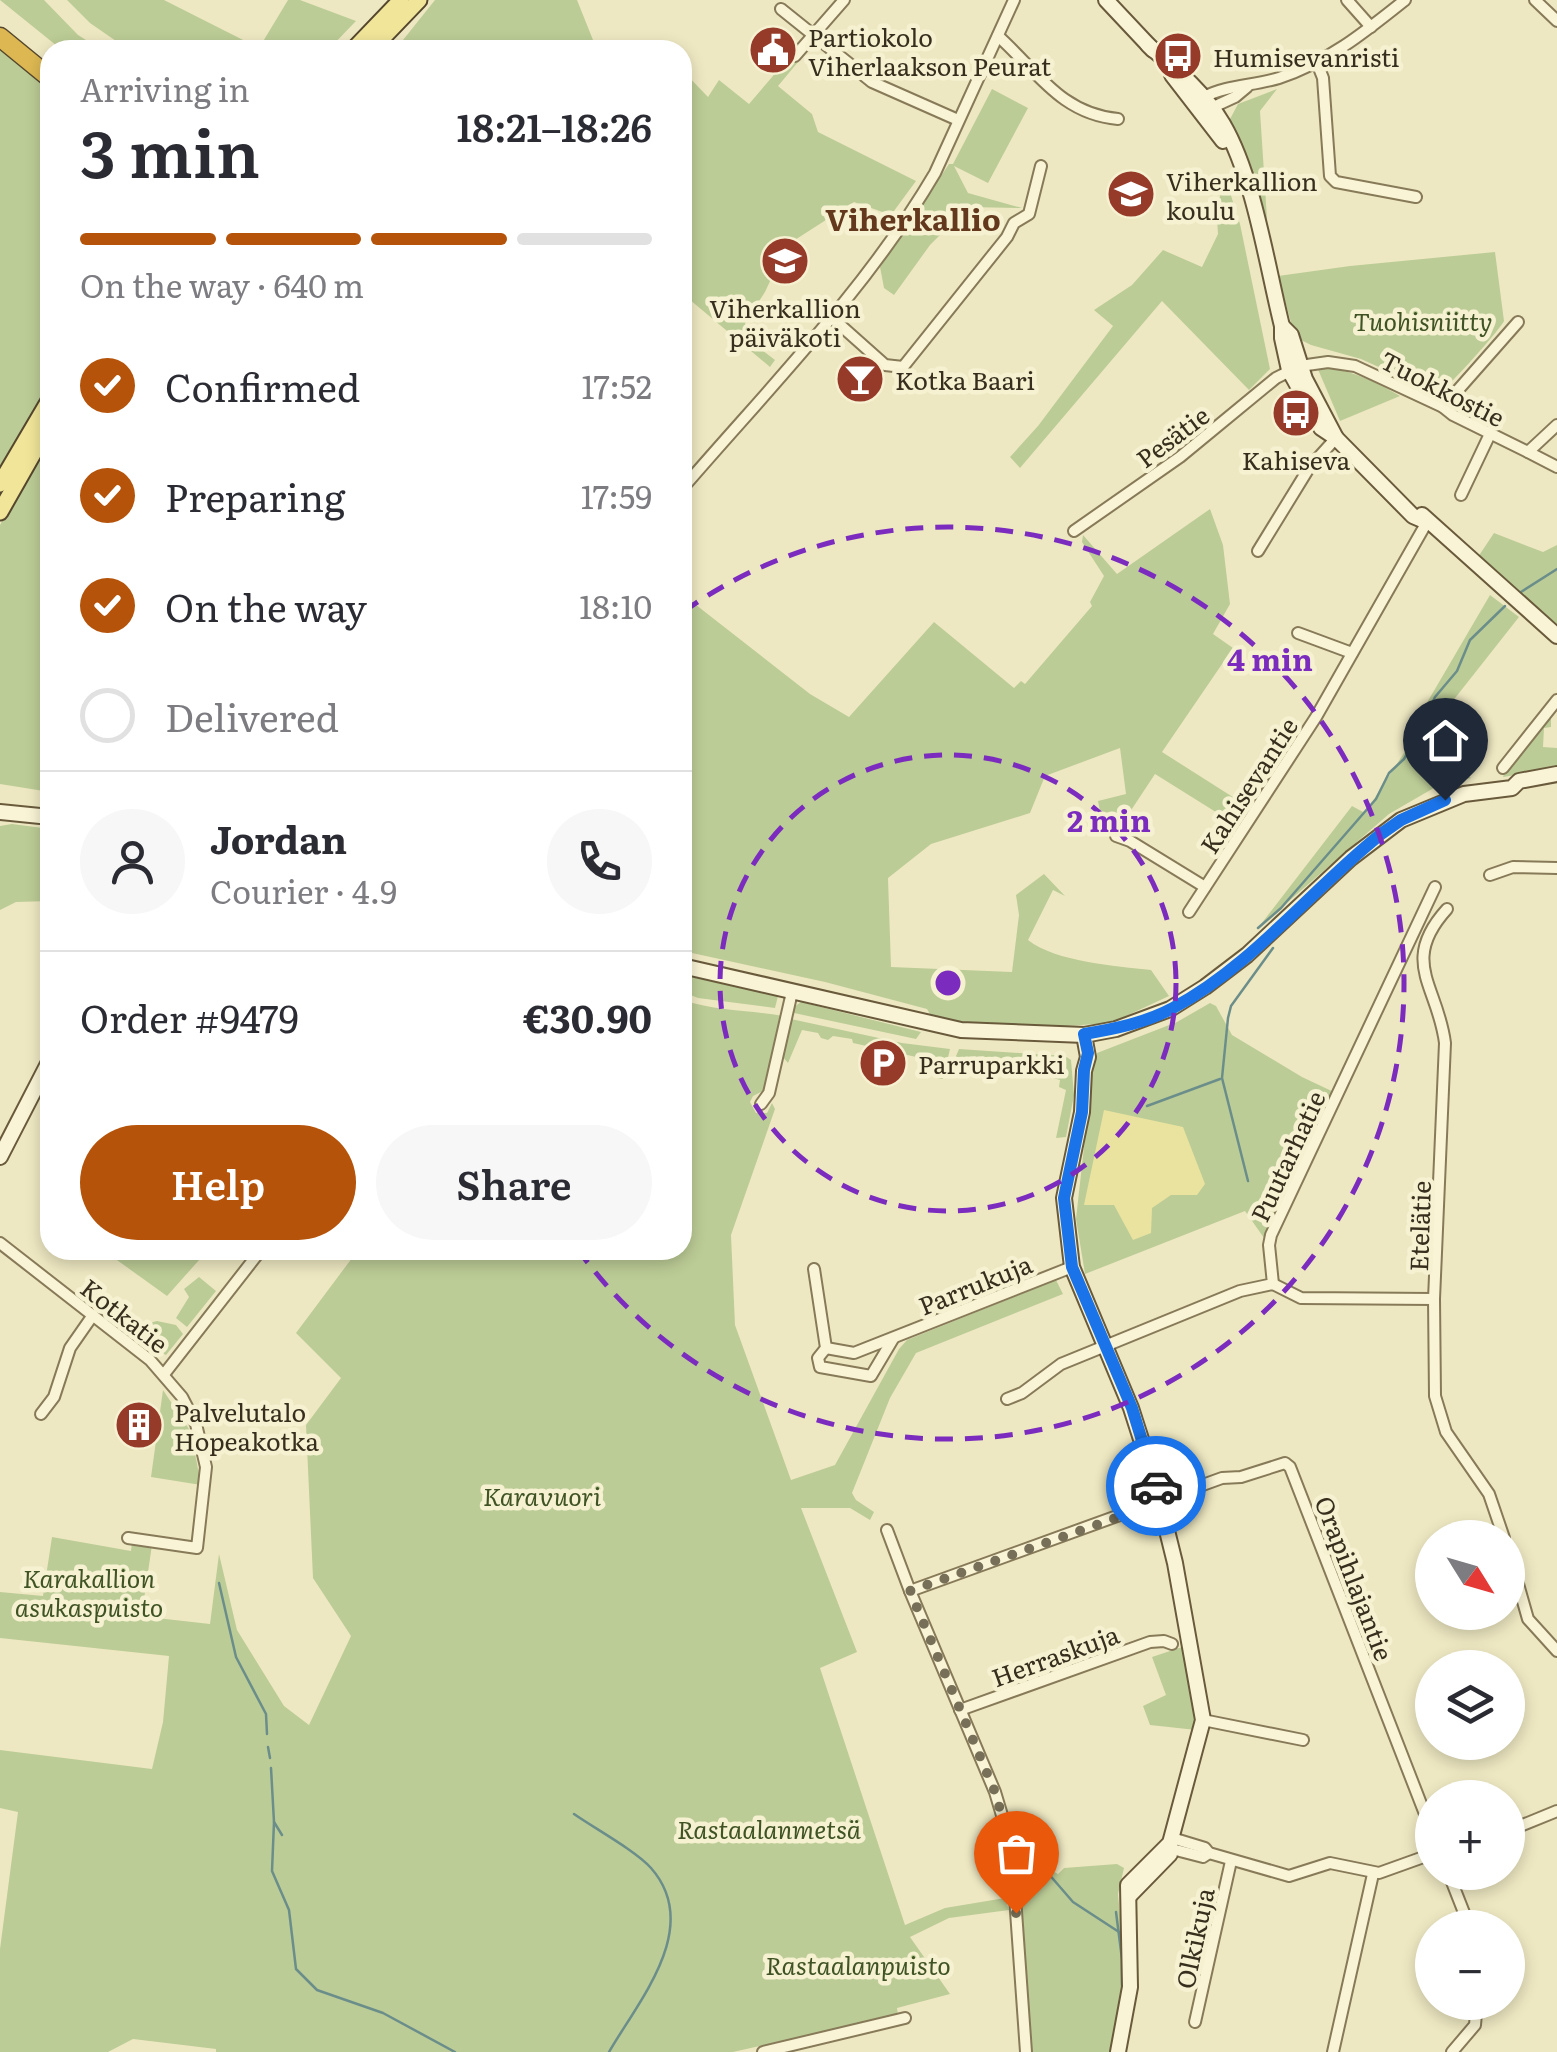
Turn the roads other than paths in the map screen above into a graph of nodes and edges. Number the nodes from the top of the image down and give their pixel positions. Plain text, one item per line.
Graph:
1 (401, 0) edge
2 (419, 0) edge
3 (844, 0) edge
4 (1014, 0) edge
5 (1106, 0) edge
6 (1346, 0) edge
7 (1404, 0) edge
8 (1535, 0) edge
9 (781, 9) dead end
10 (1557, 20) edge
11 (0, 24) edge
12 (1371, 27) junction
13 (813, 36) junction
14 (998, 36) junction
15 (0, 37) edge
16 (363, 40) edge
17 (381, 40) edge
18 (40, 56) edge
19 (796, 56) dead end
20 (1317, 63) junction
21 (40, 70) edge
22 (1205, 105) junction
23 (958, 120) junction
24 (1118, 120) dead end
25 (1042, 166) dead end
26 (1416, 197) dead end
27 (830, 316) junction
28 (1518, 322) dead end
29 (1295, 368) junction
30 (1443, 407) junction
31 (40, 416) edge
32 (1557, 426) edge
33 (1490, 434) junction
34 (1336, 438) junction
35 (40, 442) edge
36 (1528, 452) junction
37 (1557, 467) edge
38 (692, 477) edge
39 (0, 484) edge
40 (1460, 495) dead end
41 (0, 512) edge
42 (1427, 522) junction
43 (1074, 532) dead end
44 (1258, 550) dead end
45 (1298, 633) dead end
46 (1557, 636) edge
47 (1352, 653) junction
48 (1557, 700) edge
49 (1503, 768) dead end
50 (1557, 774) edge
51 (0, 812) edge
52 (40, 816) edge
53 (1116, 836) dead end
54 (1557, 868) edge
55 (1490, 875) dead end
56 (1436, 886) dead end
57 (1205, 888) junction
58 (1447, 909) dead end
59 (1190, 912) dead end
60 (692, 968) edge
61 (792, 992) junction
62 (1084, 1034) junction
63 (40, 1079) edge
64 (761, 1104) dead end
65 (0, 1156) edge
66 (0, 1243) edge
67 (253, 1260) edge
68 (1072, 1267) junction
69 (814, 1269) dead end
70 (1273, 1284) junction
71 (1434, 1299) junction
72 (93, 1315) junction
73 (893, 1338) junction
74 (1106, 1346) junction
75 (826, 1348) junction
76 (165, 1373) junction
77 (1007, 1399) dead end
78 (41, 1414) dead end
79 (1161, 1502) junction
80 (1498, 1520) edge
81 (886, 1530) dead end
82 (128, 1538) dead end
83 (910, 1591) junction
84 (1525, 1608) edge
85 (1186, 1646) dead end
86 (1557, 1650) edge
87 (960, 1710) junction
88 (1203, 1720) junction
89 (1303, 1740) dead end
90 (1415, 1788) edge
91 (1557, 1811) edge
92 (1525, 1824) edge
93 (1172, 1843) junction
94 (1231, 1860) junction
95 (1415, 1860) edge
96 (1373, 1874) junction
97 (906, 2018) dead end
98 (1473, 2020) edge
99 (1195, 2022) dead end
100 (764, 2052) edge
101 (1026, 2052) edge
102 (1118, 2052) edge
103 (1333, 2052) edge
104 (1452, 2052) edge

1 - 16 main road
2 - 17 main road
3 - 13 street
4 - 14 street
5 - 22 street
6 - 12 street
7 - 12 street
8 - 10 street
9 - 13 street
11 - 18 highway
12 - 20 street
13 - 19 street
13 - 23 street
14 - 23 street
14 - 24 street
15 - 21 highway
20 - 22 street
20 - 26 street
22 - 29 street
23 - 27 street
25 - 27 street
27 - 38 street
28 - 30 street
29 - 30 street, Tuokkostie
29 - 34 street
29 - 43 street, Pesätie
30 - 33 street, Tuokkostie
31 - 39 main road
32 - 36 street
33 - 36 street, Tuokkostie
33 - 40 street
34 - 42 street
34 - 44 street
35 - 41 main road
36 - 37 street, Tuokkostie
42 - 46 street
42 - 47 street, Kahisevantie
45 - 47 street
47 - 57 street, Kahisevantie
48 - 49 street
50 - 62 street
51 - 52 street
53 - 57 street
54 - 55 street
56 - 70 street, Puutarhatie
57 - 59 street, Kahisevantie
58 - 71 street, Etelätie
60 - 61 street
61 - 62 street
61 - 64 street
62 - 68 street
63 - 65 street
66 - 72 street, Kotkatie
67 - 76 street
68 - 73 street, Parrukuja
68 - 74 street
69 - 75 street
70 - 71 street
70 - 74 street
71 - 80 street, Etelätie
72 - 76 street, Kotkatie
72 - 78 street
73 - 75 street, Parrukuja
73 - 75 street, Parrukuja
74 - 77 street
74 - 79 street
76 - 82 street, Kotkatie
79 - 83 street
79 - 88 street
79 - 90 street, Orapihlajantie
81 - 83 street
83 - 87 street
84 - 86 street
85 - 87 street, Herraskuja
87 - 101 street
88 - 89 street
88 - 93 street
91 - 92 street
93 - 94 street
93 - 102 street
94 - 96 street
94 - 99 street, Olkikuja
95 - 96 street
96 - 103 street
97 - 100 street
98 - 104 street

